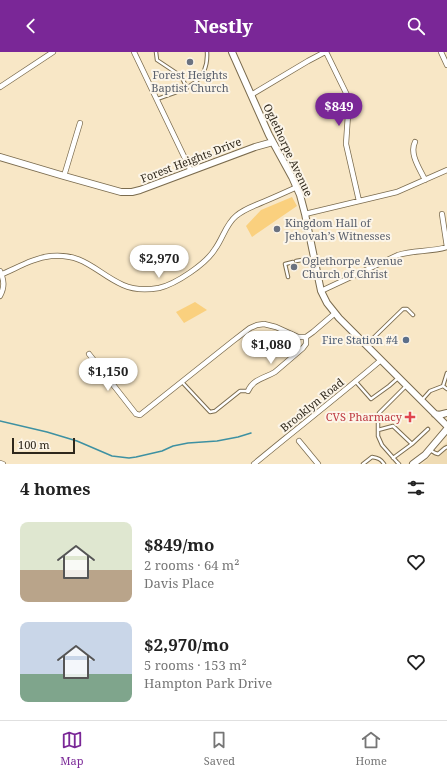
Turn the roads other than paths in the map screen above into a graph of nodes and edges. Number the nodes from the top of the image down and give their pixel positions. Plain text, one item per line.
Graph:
1 (53, 52) edge
2 (134, 52) edge
3 (156, 52) edge
4 (207, 52) edge
5 (232, 52) edge
6 (326, 52) edge
7 (441, 52) edge
8 (447, 65) edge
9 (0, 87) edge
10 (187, 88) junction
11 (251, 95) junction
12 (157, 99) junction
13 (80, 123) dead end
14 (273, 142) junction
15 (415, 142) dead end
16 (0, 156) edge
17 (447, 170) edge
18 (191, 171) junction
19 (64, 176) junction
20 (425, 180) junction
21 (297, 187) junction
22 (359, 201) junction
23 (305, 214) junction
24 (442, 214) dead end
25 (447, 247) edge
26 (314, 258) junction
27 (0, 273) edge
28 (288, 277) dead end
29 (321, 291) junction
30 (0, 296) edge
31 (334, 314) junction
32 (413, 315) dead end
33 (306, 337) junction
34 (366, 346) junction
35 (89, 354) dead end
36 (381, 360) junction
37 (447, 372) edge
38 (398, 377) junction
39 (356, 381) junction
40 (182, 382) junction
41 (407, 386) junction
42 (443, 386) junction
43 (447, 389) edge
44 (248, 391) joint
45 (421, 400) junction
46 (447, 413) edge
47 (435, 414) junction
48 (447, 427) edge
49 (428, 429) dead end
50 (378, 430) junction
51 (299, 441) dead end
52 (412, 444) junction
53 (446, 448) edge
54 (430, 450) junction
55 (393, 458) junction
56 (0, 463) edge
57 (398, 463) edge
58 (3, 464) edge
59 (254, 464) edge
60 (318, 464) edge
61 (363, 464) edge
62 (384, 464) edge
63 (413, 464) edge

1 - 9 street
2 - 12 street
3 - 10 lane
4 - 10 lane
5 - 11 main road, Oglethorpe Avenue
6 - 11 street
6 - 22 street
7 - 8 street
10 - 12 lane
11 - 14 main road, Oglethorpe Avenue
12 - 18 street
13 - 19 street
14 - 18 main road, Forest Heights Drive
14 - 21 main road, Oglethorpe Avenue
15 - 20 street
16 - 19 main road, Forest Heights Drive
17 - 20 street
18 - 19 main road, Forest Heights Drive
20 - 22 street
21 - 23 main road, Oglethorpe Avenue
21 - 27 street
22 - 23 street
23 - 26 main road, Oglethorpe Avenue
24 - 25 street
25 - 29 street
26 - 28 lane
26 - 29 main road, Oglethorpe Avenue
27 - 30 street
29 - 31 main road, Oglethorpe Avenue
31 - 33 street
31 - 34 main road, Oglethorpe Avenue
32 - 34 lane
33 - 40 street
33 - 44 street
34 - 36 main road, Oglethorpe Avenue
35 - 40 street
36 - 38 main road, Oglethorpe Avenue
36 - 39 street, Brooklyn Road
37 - 42 lane
38 - 39 lane
38 - 41 main road, Oglethorpe Avenue
39 - 59 street, Brooklyn Road
40 - 44 lane
41 - 45 main road, Oglethorpe Avenue
41 - 50 lane
42 - 43 lane
42 - 45 lane
45 - 47 main road, Oglethorpe Avenue
46 - 47 main road
47 - 48 main road, Oglethorpe Avenue
48 - 54 main road
49 - 52 lane
50 - 52 lane
50 - 55 lane
51 - 60 street
52 - 55 lane
53 - 54 lane
54 - 63 main road
55 - 57 lane
56 - 58 street
61 - 62 lane

